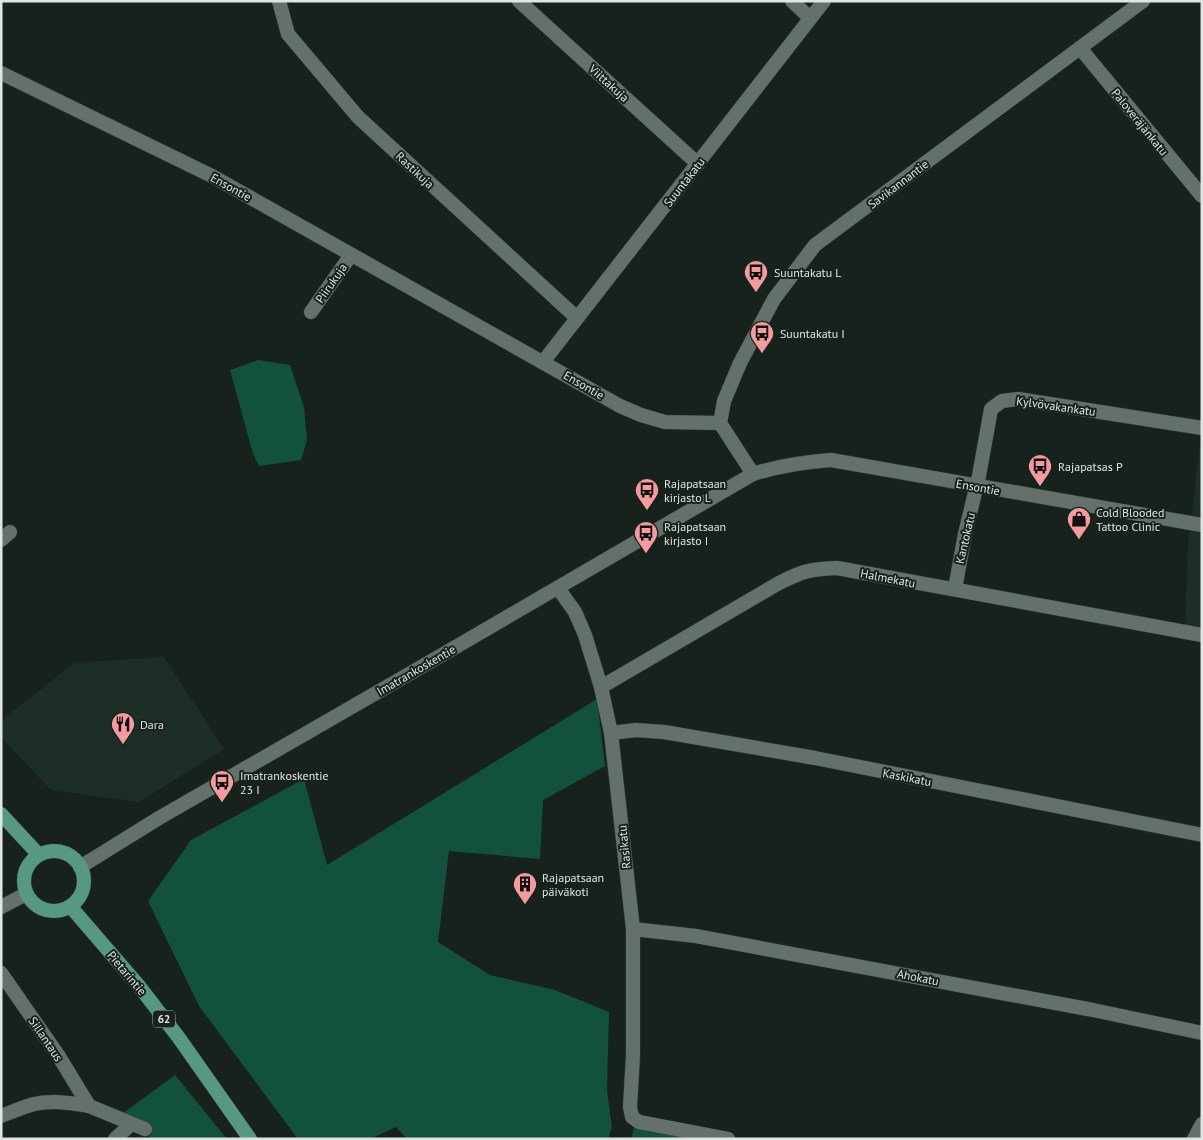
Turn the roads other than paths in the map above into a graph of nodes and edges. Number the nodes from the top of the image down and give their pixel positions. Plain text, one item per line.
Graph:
1 (279, 1) edge
2 (519, 1) edge
3 (792, 1) edge
4 (824, 1) edge
5 (1143, 1) edge
6 (810, 18) junction
7 (1080, 48) junction
8 (1, 73) edge
9 (698, 164) junction
10 (1202, 196) edge
11 (351, 254) junction
12 (311, 312) dead end
13 (577, 318) junction
14 (543, 362) junction
15 (720, 423) junction
16 (1202, 428) edge
17 (753, 474) junction
18 (977, 487) junction
19 (1202, 525) edge
20 (558, 588) junction
21 (955, 589) junction
22 (1202, 635) edge
23 (601, 687) junction
24 (611, 733) junction
25 (1, 814) edge
26 (1202, 835) edge
27 (39, 855) junction
28 (80, 867) junction
29 (26, 894) junction
30 (70, 906) junction
31 (1, 907) edge
32 (633, 929) junction
33 (1, 973) edge
34 (1202, 1032) edge
35 (88, 1106) junction
36 (1, 1116) edge
37 (131, 1124) junction
38 (1202, 1124) edge
39 (145, 1129) dead end
40 (115, 1139) edge
41 (250, 1139) edge
42 (728, 1139) edge
43 (1194, 1139) edge

1 - 13 street, Rastikuja
2 - 9 street, Viittakuja
3 - 6 street
4 - 6 street, Suuntakatu
5 - 7 street, Savikannantie
6 - 9 street, Suuntakatu
7 - 10 street, Paloveräjänkatu
7 - 15 street, Savikannantie
8 - 11 street, Ensontie
9 - 13 street, Suuntakatu
11 - 12 street, Piirukuja
11 - 14 street, Ensontie
13 - 14 street, Suuntakatu
14 - 15 street, Ensontie
15 - 17 street
16 - 18 street, Kylvövakankatu
17 - 18 street, Ensontie
17 - 20 street, Imatrankoskentie
18 - 19 street, Ensontie
18 - 21 street, Kantokatu
20 - 23 street, Rasikatu
20 - 28 street, Imatrankoskentie
21 - 22 street, Halmekatu
21 - 23 street, Halmekatu
23 - 24 street, Rasikatu
24 - 26 street, Kaskikatu
24 - 32 street, Rasikatu
25 - 27 main road
27 - 28 main road
27 - 29 main road
28 - 30 main road
29 - 30 main road
29 - 31 street
30 - 41 main road, Pietarintie / 62
32 - 34 street, Ahokatu
32 - 42 street, Rasikatu
33 - 35 street, Sillantaus
35 - 36 street
35 - 37 street
37 - 39 street
37 - 40 street
38 - 43 street

